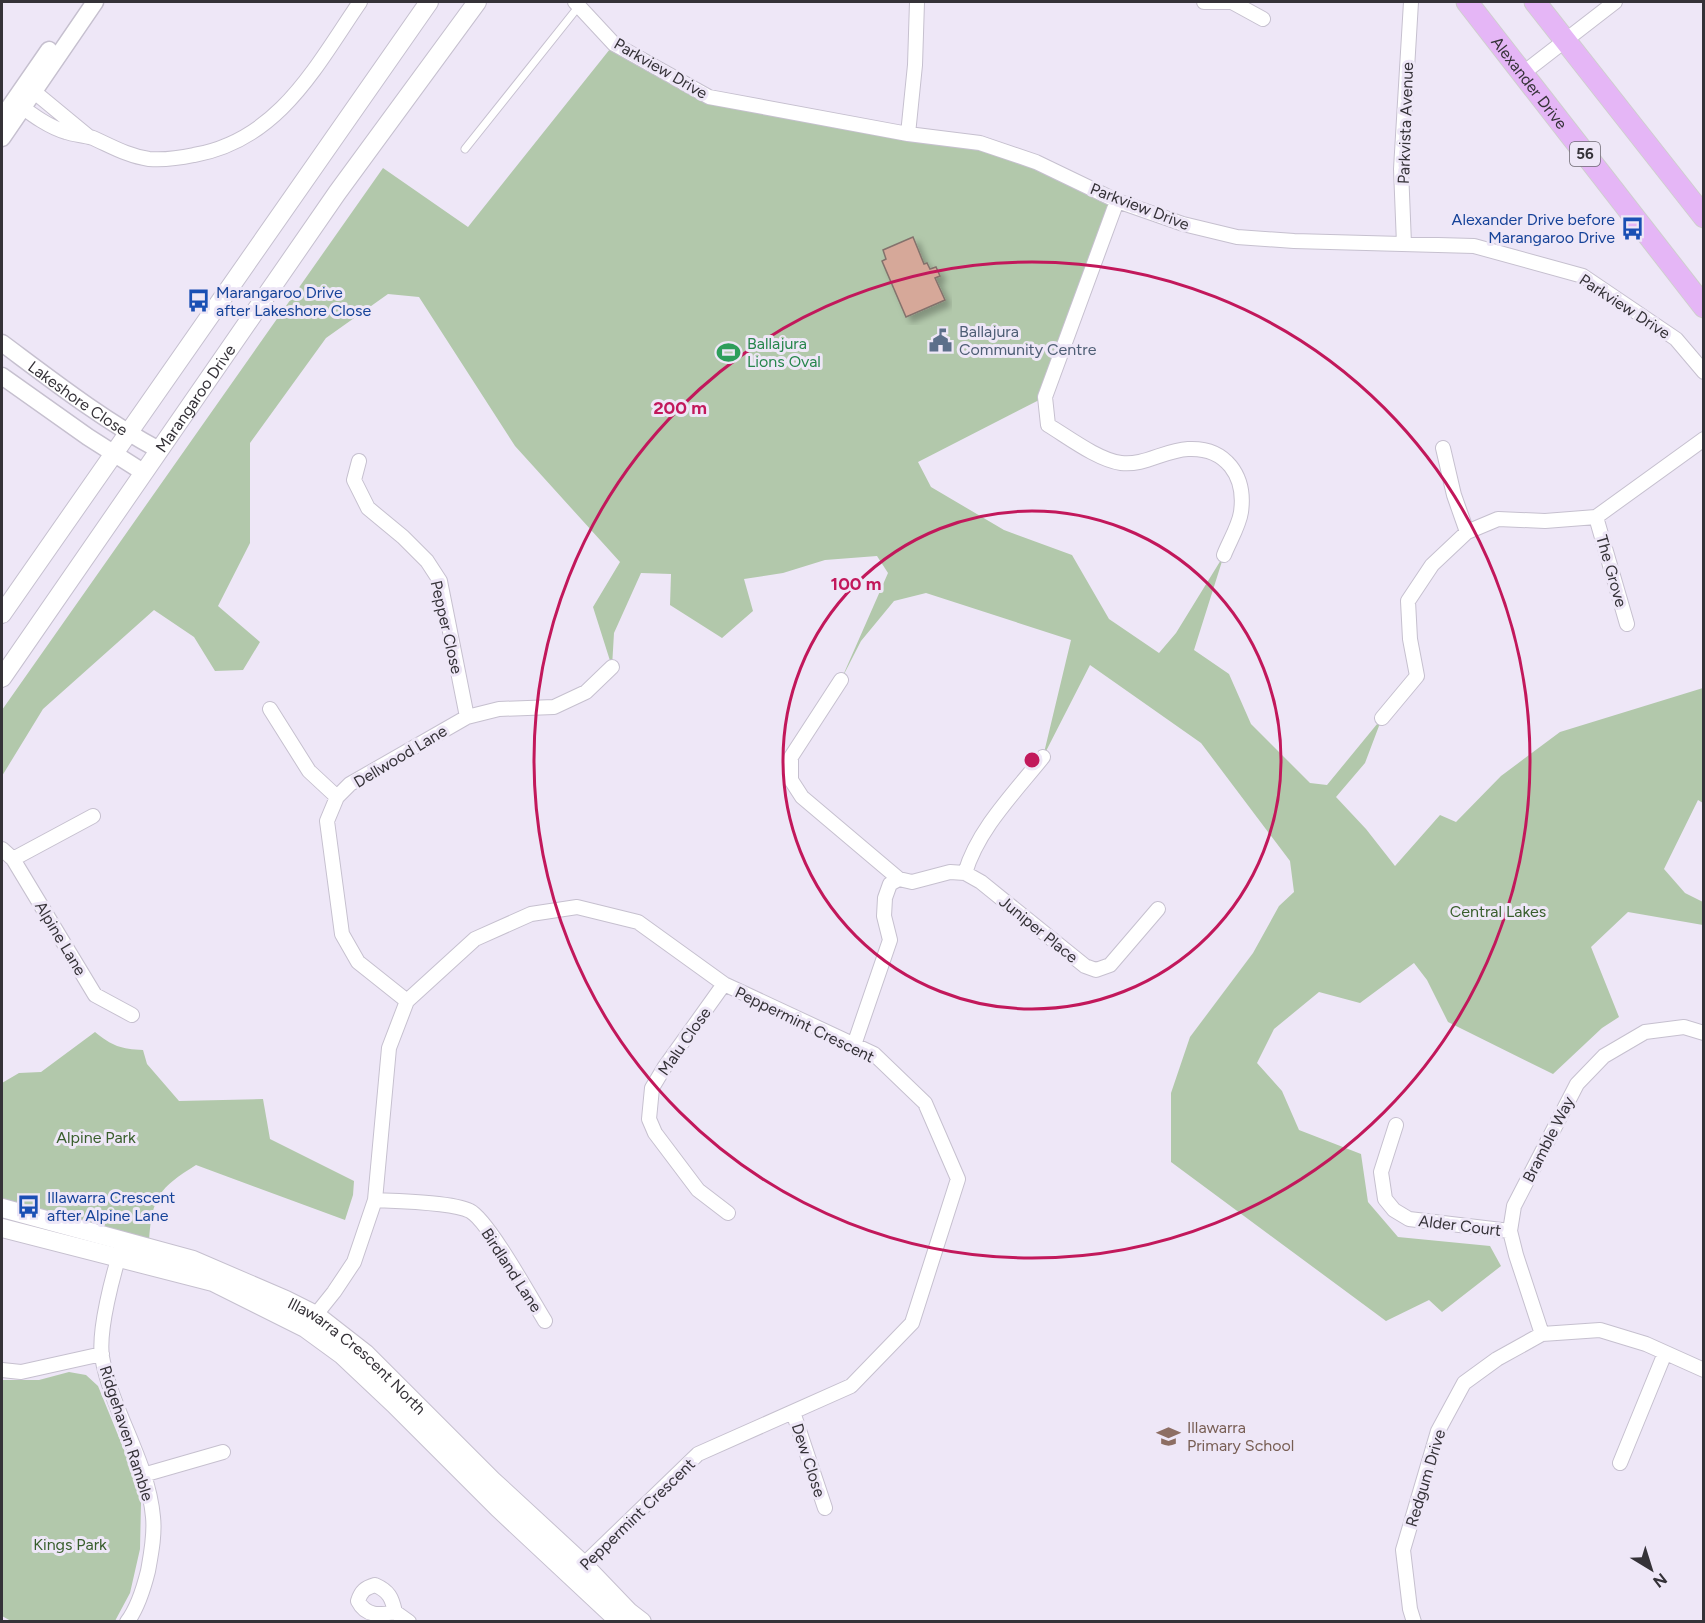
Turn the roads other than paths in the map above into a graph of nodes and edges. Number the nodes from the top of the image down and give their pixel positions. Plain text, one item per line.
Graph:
1 (82, 2) edge
2 (95, 2) edge
3 (360, 2) edge
4 (429, 2) edge
5 (477, 2) edge
6 (917, 2) edge
7 (1204, 2) edge
8 (1411, 2) edge
9 (1467, 2) edge
10 (1535, 2) edge
11 (1615, 2) edge
12 (575, 3) edge
13 (1263, 19) dead end
14 (1566, 42) junction
15 (1522, 74) junction
16 (30, 88) junction
17 (18, 105) junction
18 (2, 118) edge
19 (908, 134) junction
20 (89, 137) junction
21 (2, 138) edge
22 (465, 149) dead end
23 (1117, 201) junction
24 (1704, 217) edge
25 (1404, 244) junction
26 (1704, 307) edge
27 (2, 344) edge
28 (1704, 372) edge
29 (2, 376) edge
30 (127, 433) junction
31 (1704, 438) edge
32 (1443, 448) dead end
33 (159, 450) junction
34 (112, 453) junction
35 (359, 461) dead end
36 (143, 472) junction
37 (1596, 517) junction
38 (1467, 532) junction
39 (1224, 555) dead end
40 (2, 614) edge
41 (1628, 624) dead end
42 (612, 667) dead end
43 (2, 678) edge
44 (841, 680) dead end
45 (270, 709) dead end
46 (467, 717) junction
47 (1382, 718) dead end
48 (1043, 757) dead end
49 (338, 797) junction
50 (93, 816) dead end
51 (2, 849) edge
52 (13, 859) junction
53 (965, 873) junction
54 (899, 879) junction
55 (1158, 909) dead end
56 (724, 984) junction
57 (407, 1001) junction
58 (132, 1015) dead end
59 (1704, 1033) edge
60 (854, 1045) junction
61 (1396, 1125) dead end
62 (375, 1200) junction
63 (2, 1208) edge
64 (728, 1213) dead end
65 (2, 1228) edge
66 (1510, 1231) junction
67 (124, 1241) junction
68 (118, 1259) junction
69 (544, 1321) dead end
70 (310, 1322) junction
71 (1542, 1334) junction
72 (1665, 1353) junction
73 (102, 1354) junction
74 (2, 1370) edge
75 (1704, 1370) edge
76 (794, 1412) junction
77 (223, 1452) dead end
78 (1620, 1463) dead end
79 (143, 1475) junction
80 (825, 1508) dead end
81 (578, 1570) junction
82 (395, 1612) dead end
83 (127, 1622) edge
84 (409, 1622) edge
85 (620, 1622) edge
86 (642, 1622) edge
87 (1414, 1622) edge

1 - 16 street
2 - 16 street
3 - 20 street
4 - 30 main road
5 - 33 main road, Marangaroo Drive
6 - 19 street
7 - 13 street
8 - 25 street, Parkvista Avenue
9 - 15 main road, Alexander Drive / 56
10 - 14 main road
11 - 14 street
12 - 19 street, Parkview Drive
12 - 22 lane
14 - 15 street
14 - 24 main road
15 - 26 main road, Alexander Drive / 56
16 - 17 street
16 - 20 street
17 - 18 street
17 - 20 street
17 - 21 street
19 - 23 street, Parkview Drive
23 - 25 street, Parkview Drive
23 - 39 street
25 - 28 street, Parkview Drive
27 - 30 street, Lakeshore Close
29 - 34 street, Lakeshore Close
30 - 33 street, Lakeshore Close
30 - 34 main road
31 - 37 street
32 - 38 street
33 - 36 main road, Marangaroo Drive
34 - 36 street, Lakeshore Close
34 - 40 main road
35 - 46 street, Pepper Close
36 - 43 main road, Marangaroo Drive
37 - 38 street
37 - 41 street, The Grove
38 - 47 street
42 - 46 street, Dellwood Lane
44 - 54 street
45 - 49 street
46 - 49 street, Dellwood Lane
48 - 53 street
49 - 57 street, Dellwood Lane
50 - 52 street
51 - 52 street, Alpine Lane
52 - 58 street, Alpine Lane
53 - 54 street
53 - 55 street, Juniper Place
54 - 60 street
56 - 57 street, Peppermint Crescent
56 - 60 street, Peppermint Crescent
56 - 64 street, Malu Close
57 - 62 street, Peppermint Crescent
59 - 66 street, Bramble Way
60 - 76 street, Peppermint Crescent
61 - 66 street, Alder Court
62 - 69 street, Birdland Lane
62 - 70 street, Peppermint Crescent
63 - 67 main road, Illawarra Crescent North
65 - 68 main road, Illawarra Crescent North
66 - 71 street, Bramble Way
67 - 68 street, Ridgehaven Ramble
67 - 70 main road, Illawarra Crescent North
68 - 70 main road, Illawarra Crescent North
68 - 73 street, Ridgehaven Ramble
70 - 81 main road, Illawarra Crescent North
71 - 72 street, Redgum Drive
71 - 87 street, Redgum Drive
72 - 75 street, Redgum Drive
72 - 78 street
73 - 74 street
73 - 79 street, Ridgehaven Ramble
76 - 80 street, Dew Close
76 - 81 street, Peppermint Crescent
77 - 79 street
79 - 83 street, Ridgehaven Ramble
81 - 85 main road, Illawarra Crescent North
81 - 86 main road, Illawarra Crescent North
82 - 84 street

